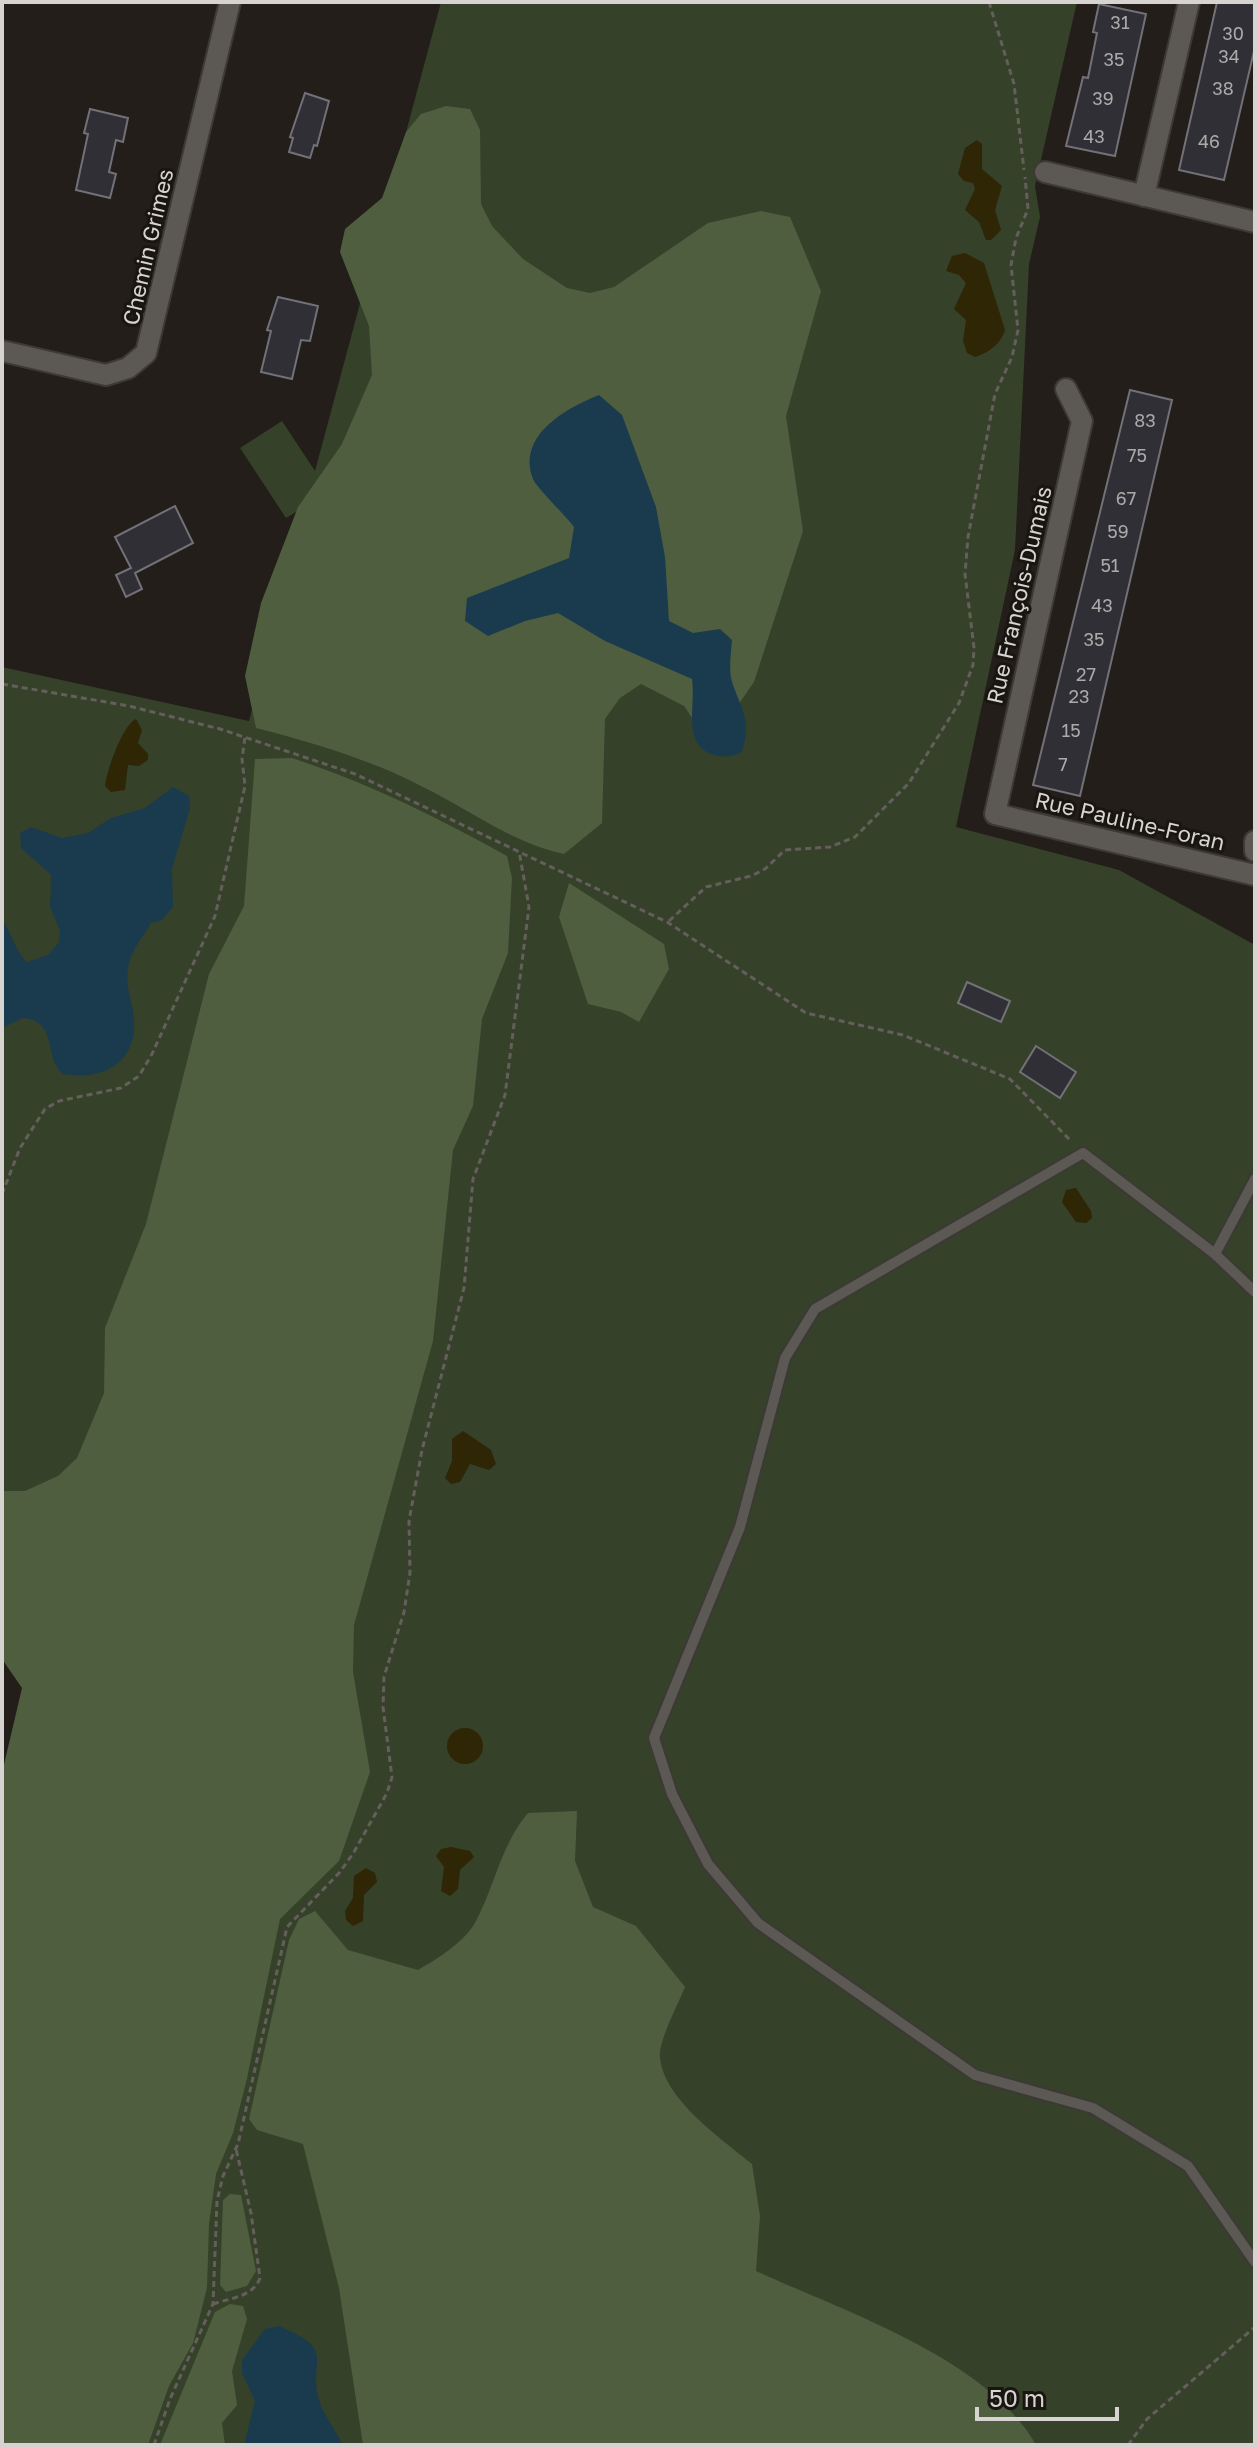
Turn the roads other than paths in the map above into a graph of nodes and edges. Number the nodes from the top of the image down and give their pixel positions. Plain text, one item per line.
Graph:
1 (230, 2) edge
2 (1189, 2) edge
3 (1045, 172) dead end
4 (1144, 196) junction
5 (1255, 222) edge
6 (2, 351) edge
7 (1066, 389) dead end
8 (995, 814) joint
9 (1255, 841) edge
10 (1255, 851) edge
11 (1255, 875) edge
12 (1255, 1179) edge
13 (1215, 1254) junction
14 (1255, 1292) edge
15 (1255, 2262) edge

1 - 6 street, Chemin Grimes
2 - 4 street
3 - 4 street
4 - 5 street
7 - 8 street, Rue François-Dumais
8 - 11 street, Rue Pauline-Foran
9 - 10 street
12 - 13 lane
13 - 14 lane
13 - 15 lane

